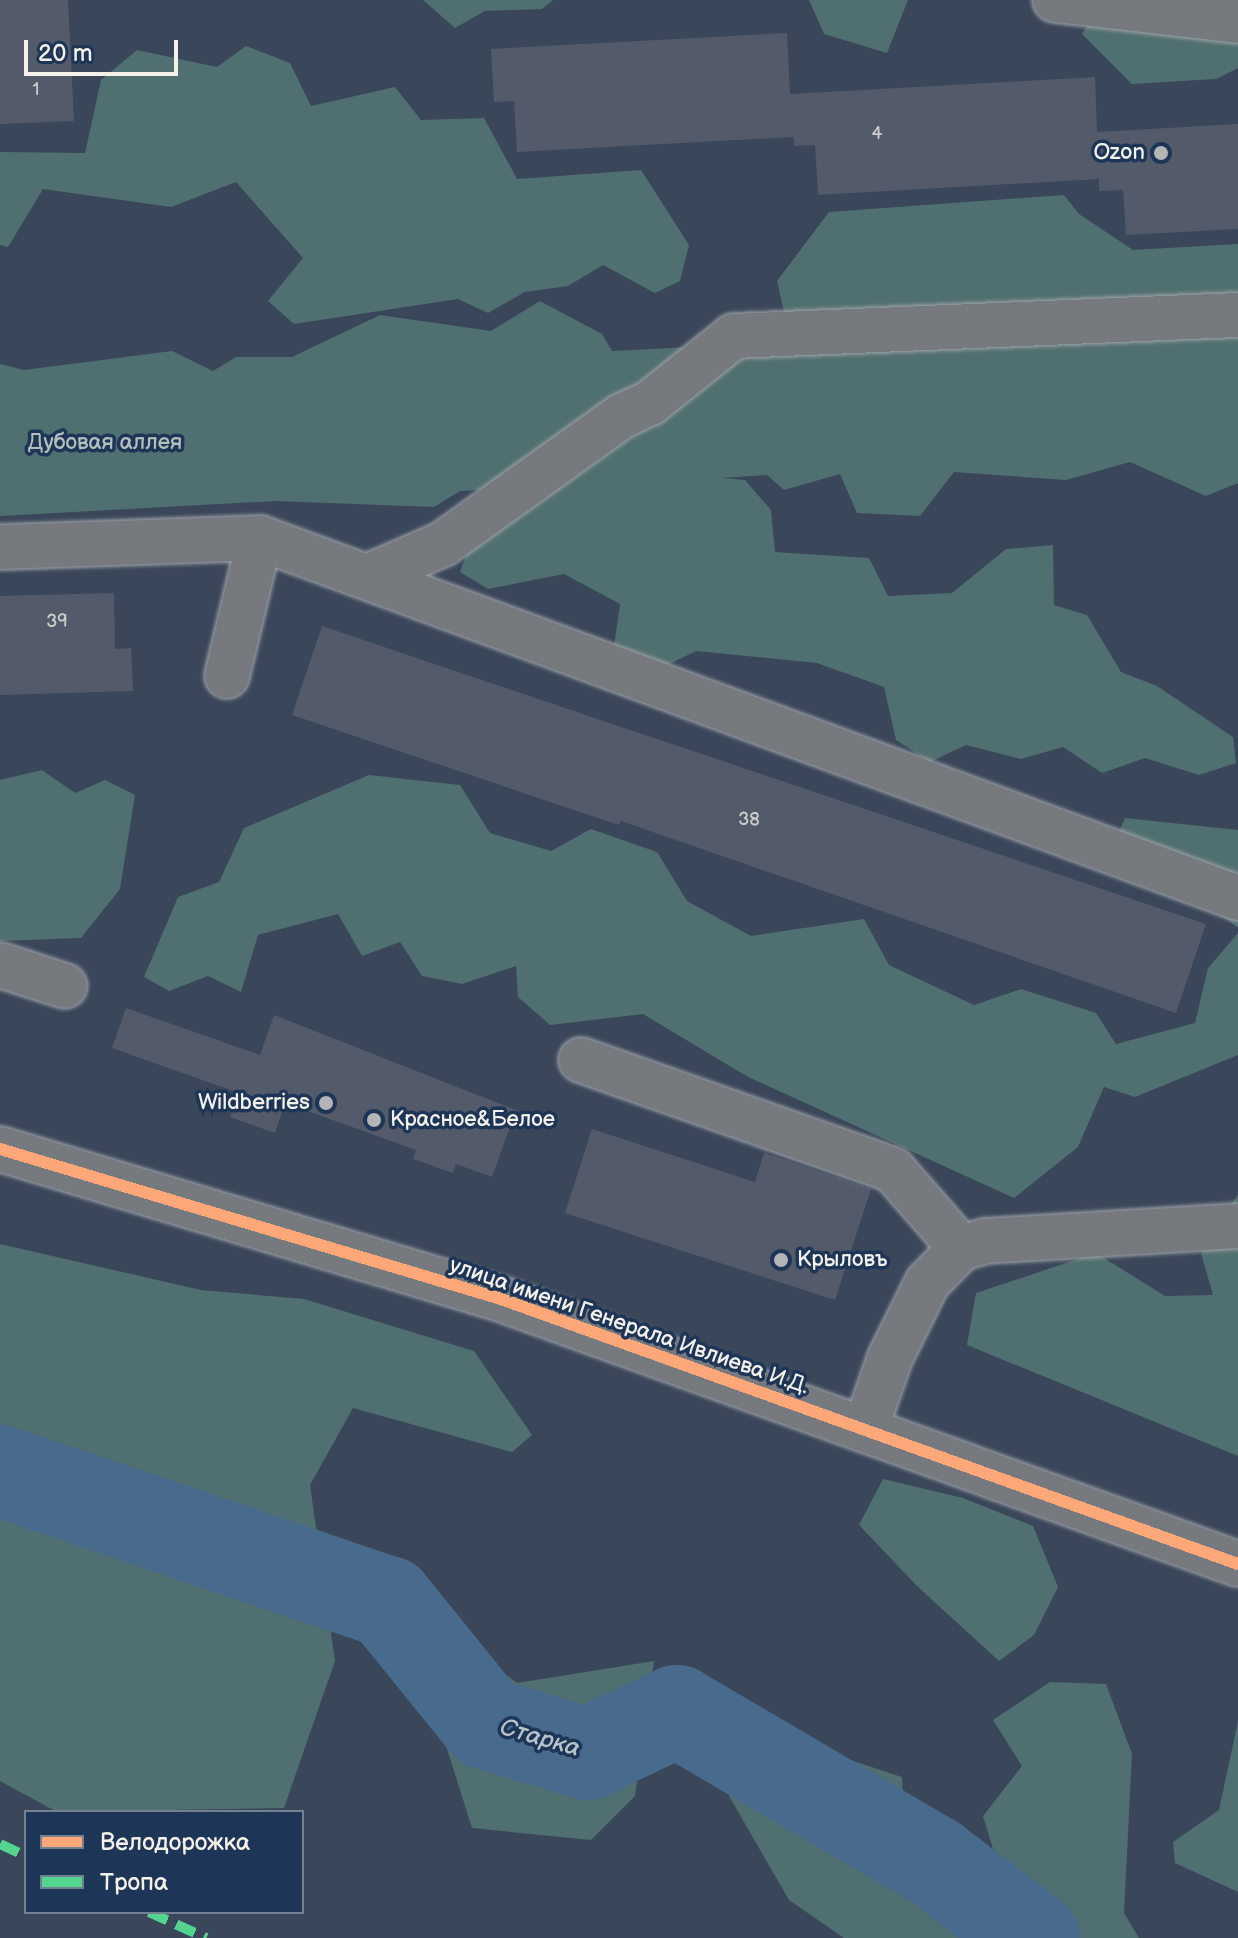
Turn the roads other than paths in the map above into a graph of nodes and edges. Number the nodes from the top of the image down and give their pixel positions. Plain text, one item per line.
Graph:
1 (1055, 0) edge
2 (1238, 21) edge
3 (1238, 315) edge
4 (260, 538) junction
5 (0, 547) edge
6 (367, 577) junction
7 (227, 676) dead end
8 (1238, 898) edge
9 (0, 965) edge
10 (65, 986) dead end
11 (581, 1060) dead end
12 (0, 1149) edge
13 (1238, 1226) edge
14 (961, 1248) junction
15 (865, 1430) junction
16 (1238, 1564) edge

1 - 2 street
3 - 6 street
4 - 5 street
4 - 6 street
4 - 7 street
6 - 8 street
9 - 10 street
11 - 14 street
12 - 15 street, улица имени Генерала Ивлиева И.Д.
13 - 14 street
14 - 15 street
15 - 16 street, улица имени Генерала Ивлиева И.Д.

